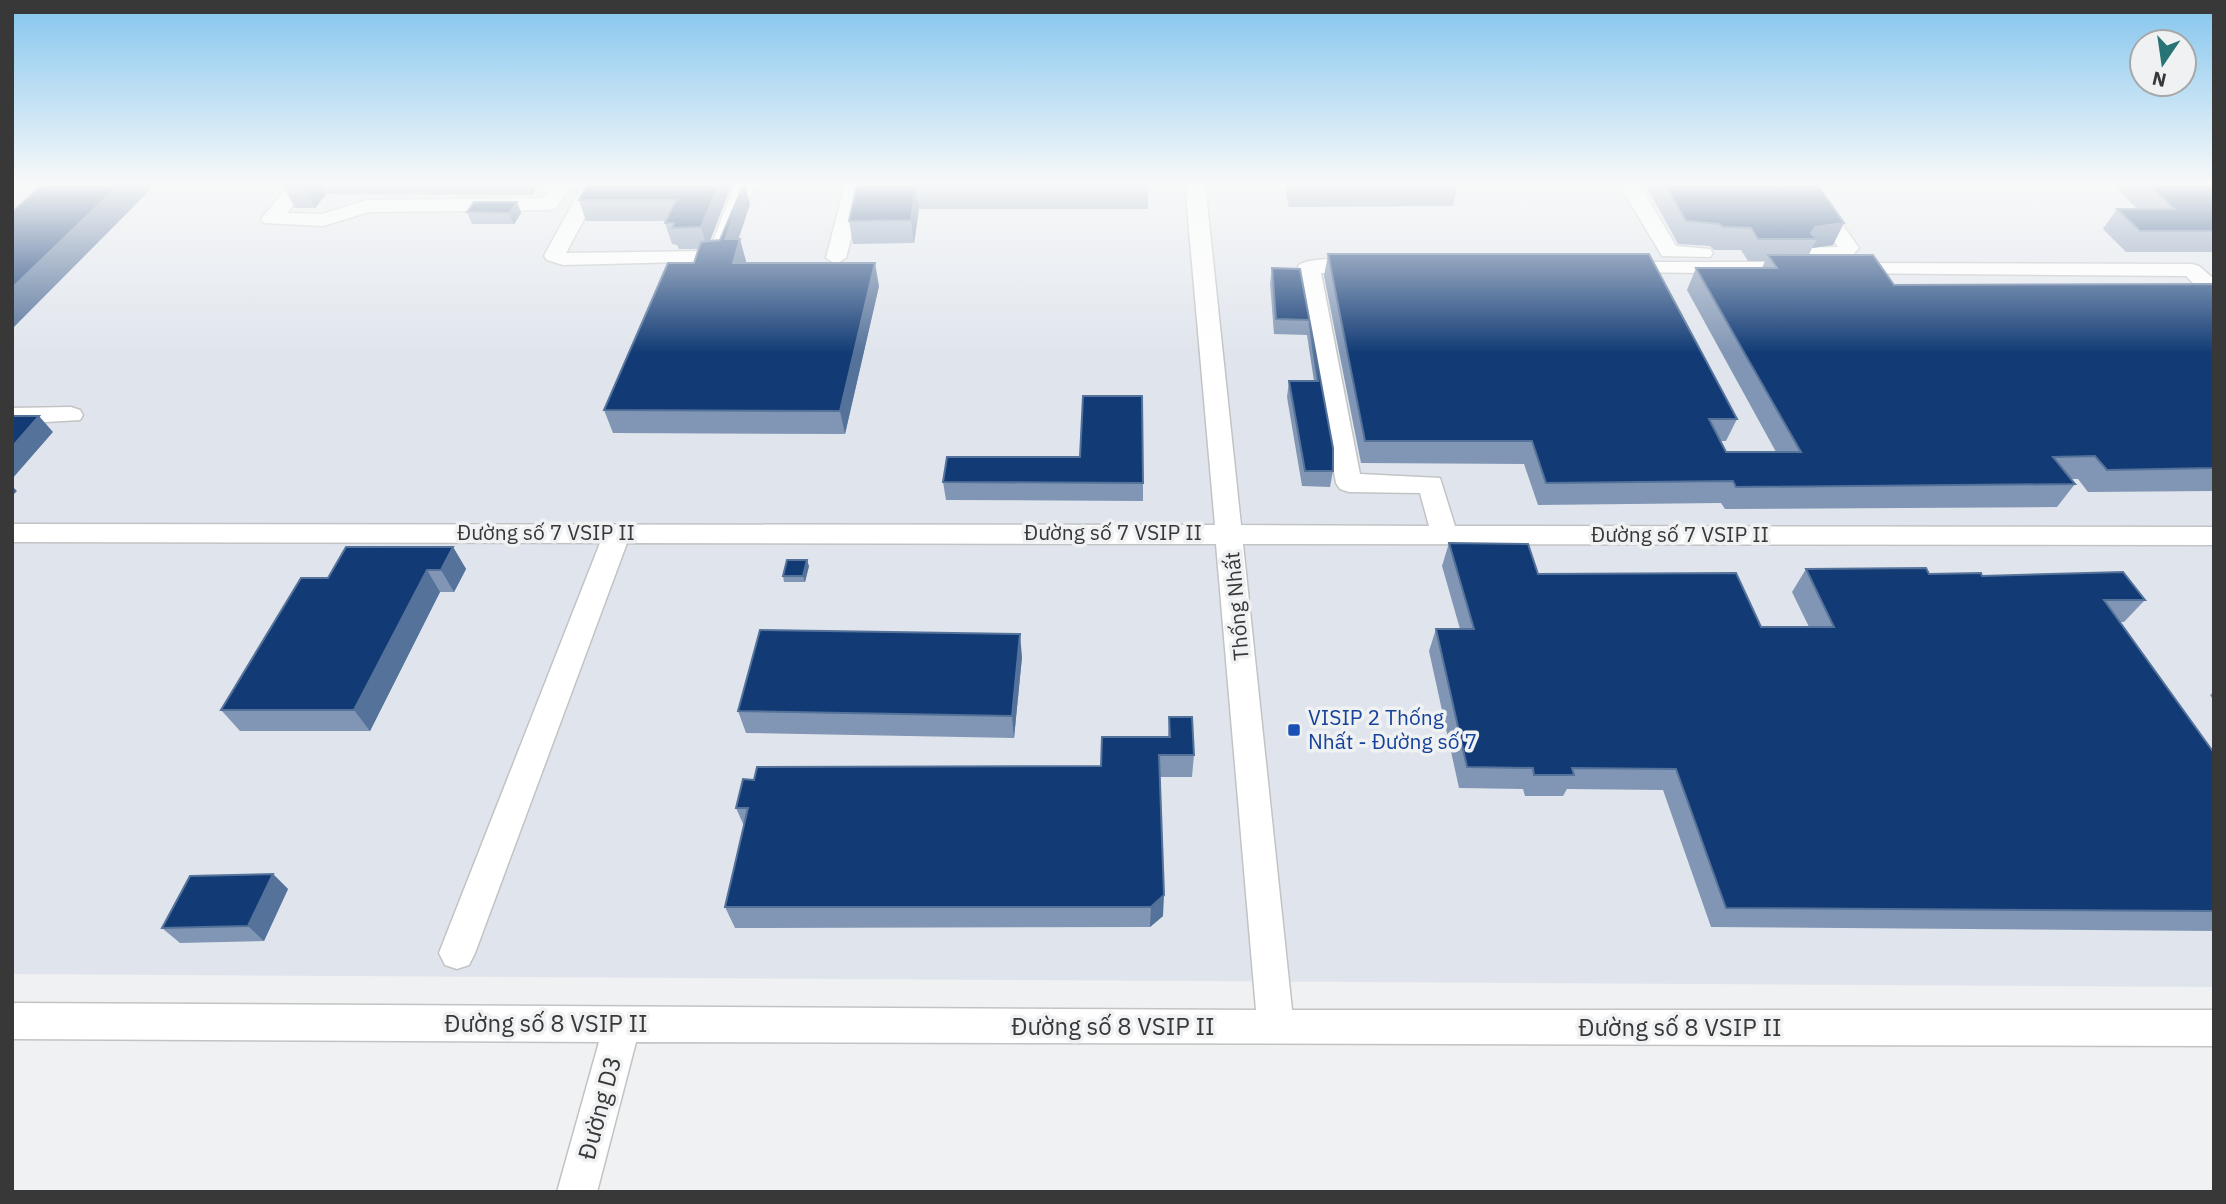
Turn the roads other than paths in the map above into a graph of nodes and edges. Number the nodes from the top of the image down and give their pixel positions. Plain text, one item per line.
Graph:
1 (563, 240) edge
2 (724, 240) edge
3 (841, 240) edge
4 (1201, 240) edge
5 (1662, 240) edge
6 (1844, 240) edge
7 (836, 258) dead end
8 (1378, 267) edge
9 (1599, 268) edge
10 (2214, 291) edge
11 (71, 415) dead end
12 (12, 416) edge
13 (12, 533) edge
14 (617, 533) junction
15 (1230, 533) junction
16 (1444, 534) junction
17 (2214, 536) edge
18 (457, 953) dead end
19 (12, 1021) edge
20 (622, 1025) junction
21 (1276, 1028) junction
22 (2214, 1028) edge
23 (577, 1192) edge

1 - 2 street
3 - 7 street
4 - 15 street, Thống Nhất
5 - 6 street
8 - 16 street
9 - 10 street
11 - 12 street
13 - 14 street, Đường số 7 VSIP II
14 - 15 street, Đường số 7 VSIP II
14 - 18 street
15 - 16 street, Đường số 7 VSIP II
15 - 21 street, Thống Nhất
16 - 17 street, Đường số 7 VSIP II
19 - 20 street, Đường số 8 VSIP II
20 - 21 street, Đường số 8 VSIP II
20 - 23 street, Đường D3
21 - 22 street, Đường số 8 VSIP II

